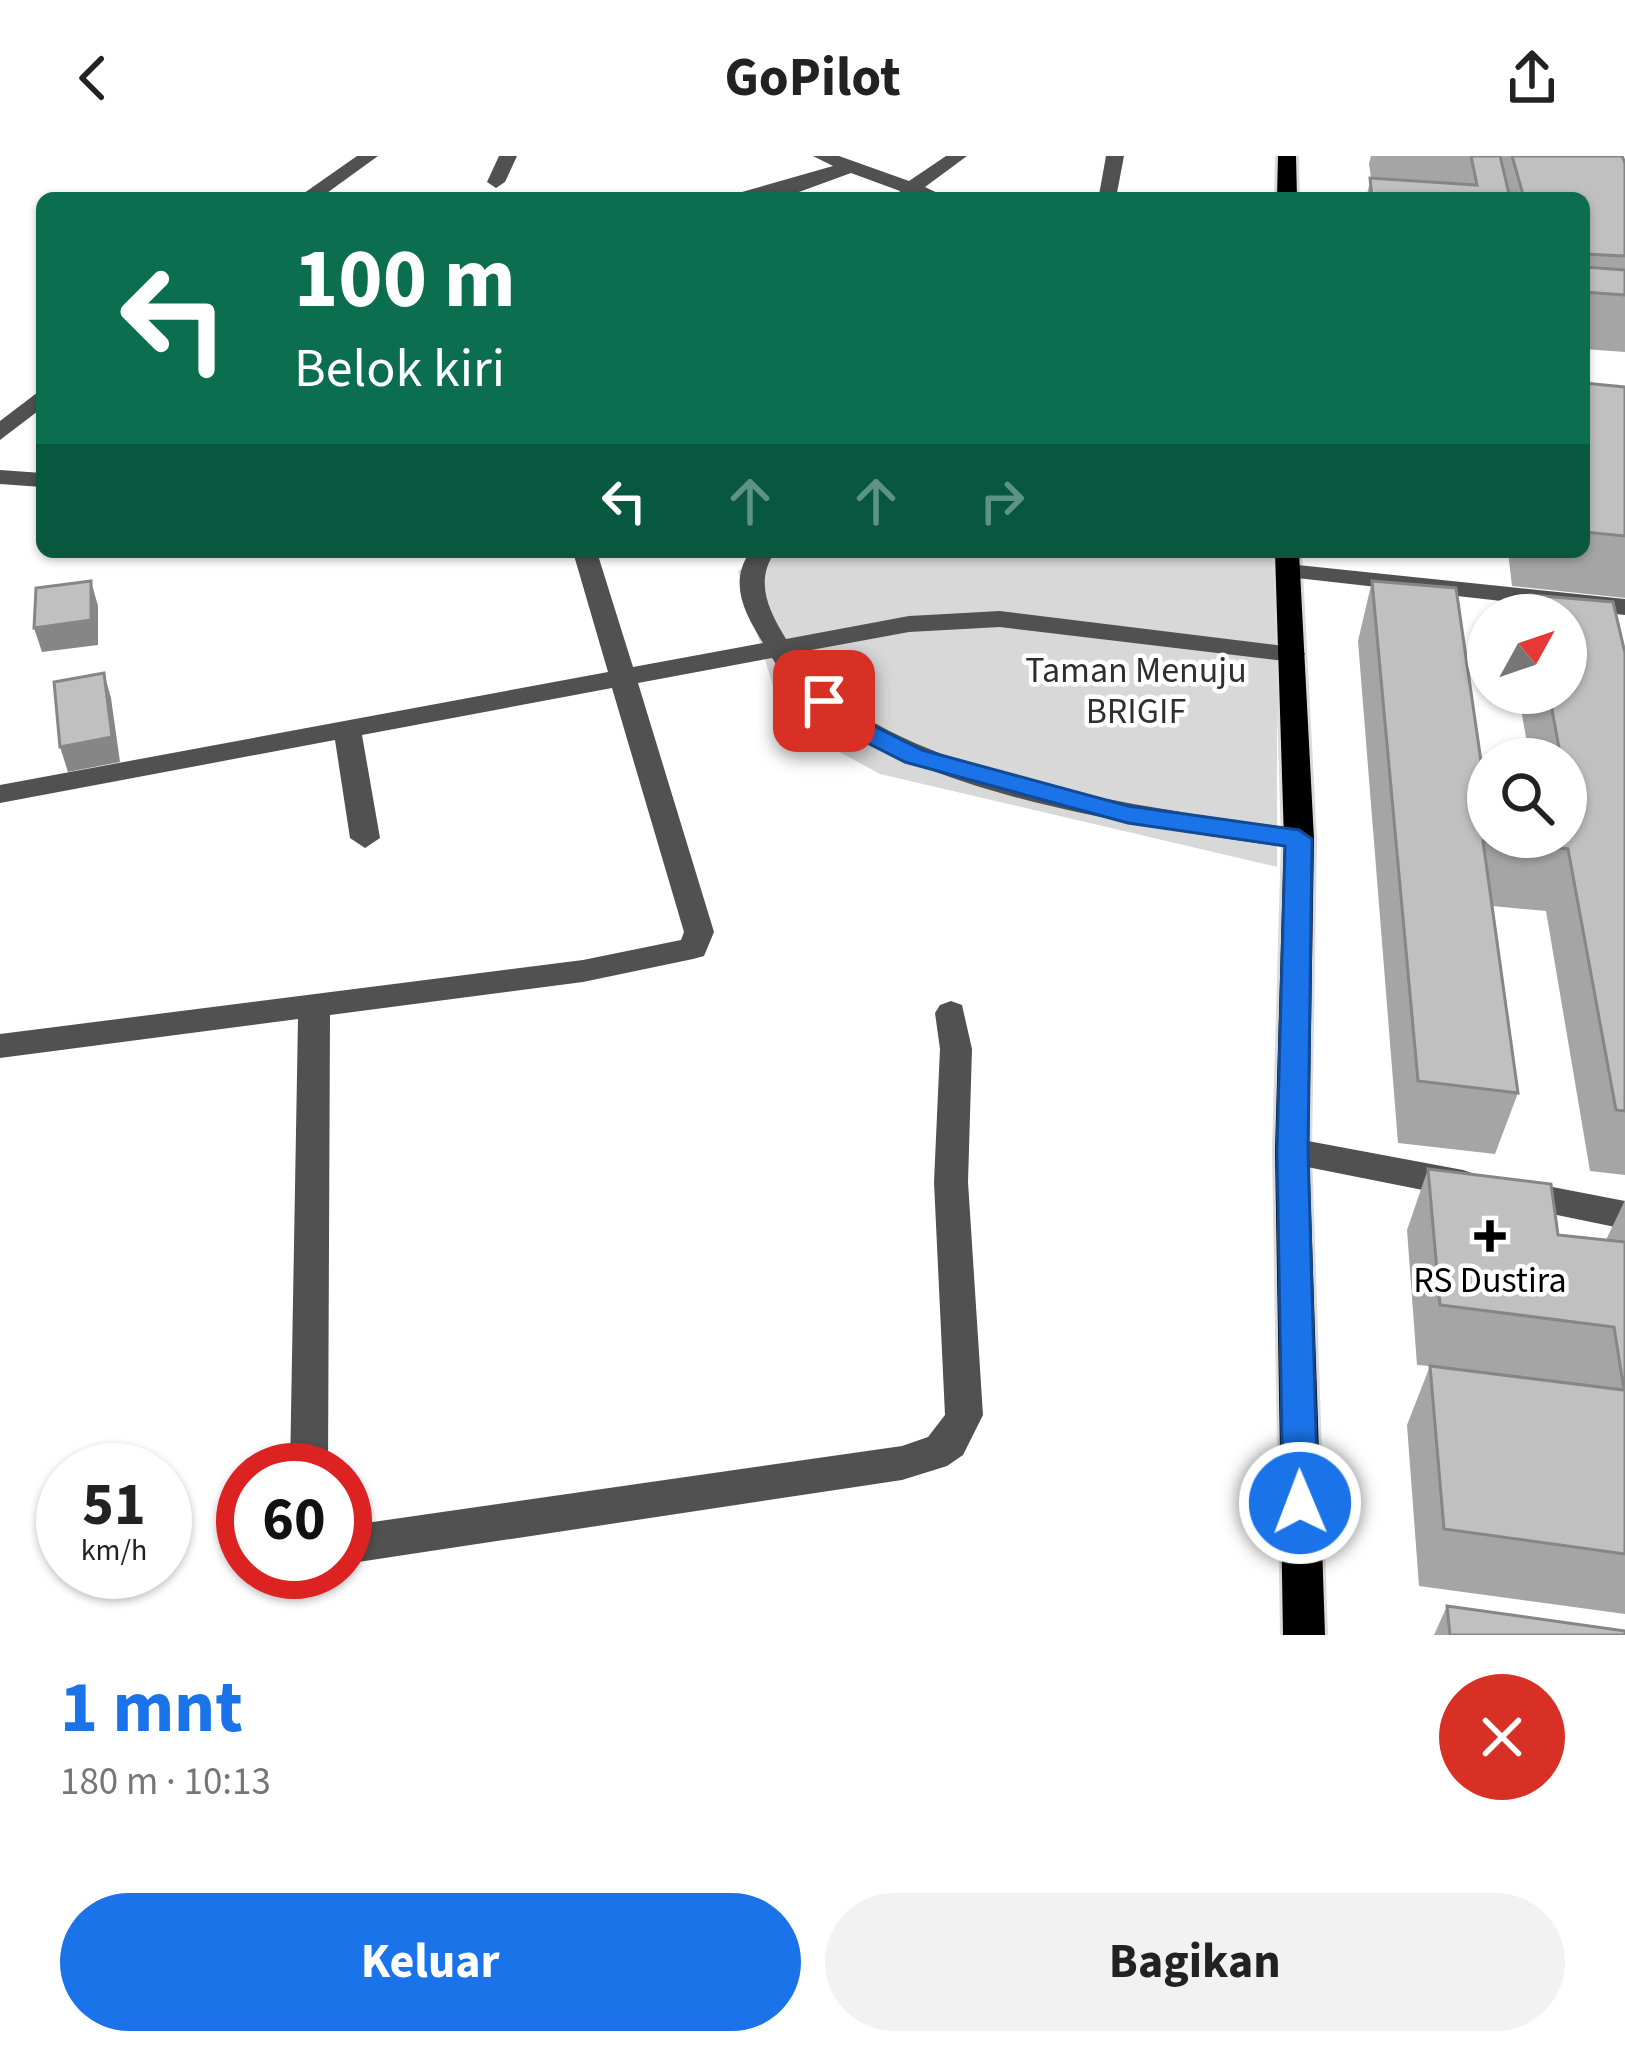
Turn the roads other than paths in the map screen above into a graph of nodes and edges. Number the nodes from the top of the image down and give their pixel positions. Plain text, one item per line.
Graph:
1 (369, 156) edge
2 (508, 156) edge
3 (826, 156) edge
4 (958, 156) edge
5 (1115, 156) edge
6 (1287, 156) edge
7 (849, 167) junction
8 (496, 182) dead end
9 (316, 192) edge
10 (768, 192) edge
11 (906, 192) edge
12 (909, 192) edge
13 (1109, 192) edge
14 (1287, 192) edge
15 (36, 401) edge
16 (0, 433) edge
17 (0, 477) edge
18 (36, 480) edge
19 (587, 558) edge
20 (759, 558) edge
21 (1287, 562) edge
22 (1625, 607) edge
23 (773, 650) junction
24 (1292, 654) junction
25 (622, 676) junction
26 (347, 730) junction
27 (0, 794) edge
28 (365, 838) dead end
29 (1299, 839) junction
30 (314, 1008) junction
31 (951, 1013) dead end
32 (0, 1046) edge
33 (1292, 1151) junction
34 (1625, 1215) edge
35 (310, 1443) edge
36 (372, 1541) edge
37 (1304, 1635) edge

1 - 9 street
2 - 8 street
3 - 7 street
4 - 12 street
5 - 13 street
6 - 14 main road
7 - 10 street
7 - 11 street
15 - 16 street
17 - 18 street
19 - 25 street
20 - 23 street
21 - 22 street
21 - 24 main road
23 - 24 street
23 - 25 street
23 - 29 street
24 - 29 main road
25 - 26 street
25 - 30 street
26 - 27 street
26 - 28 street
29 - 33 main road
30 - 32 street
30 - 35 street
31 - 36 street
33 - 34 street
33 - 37 main road

